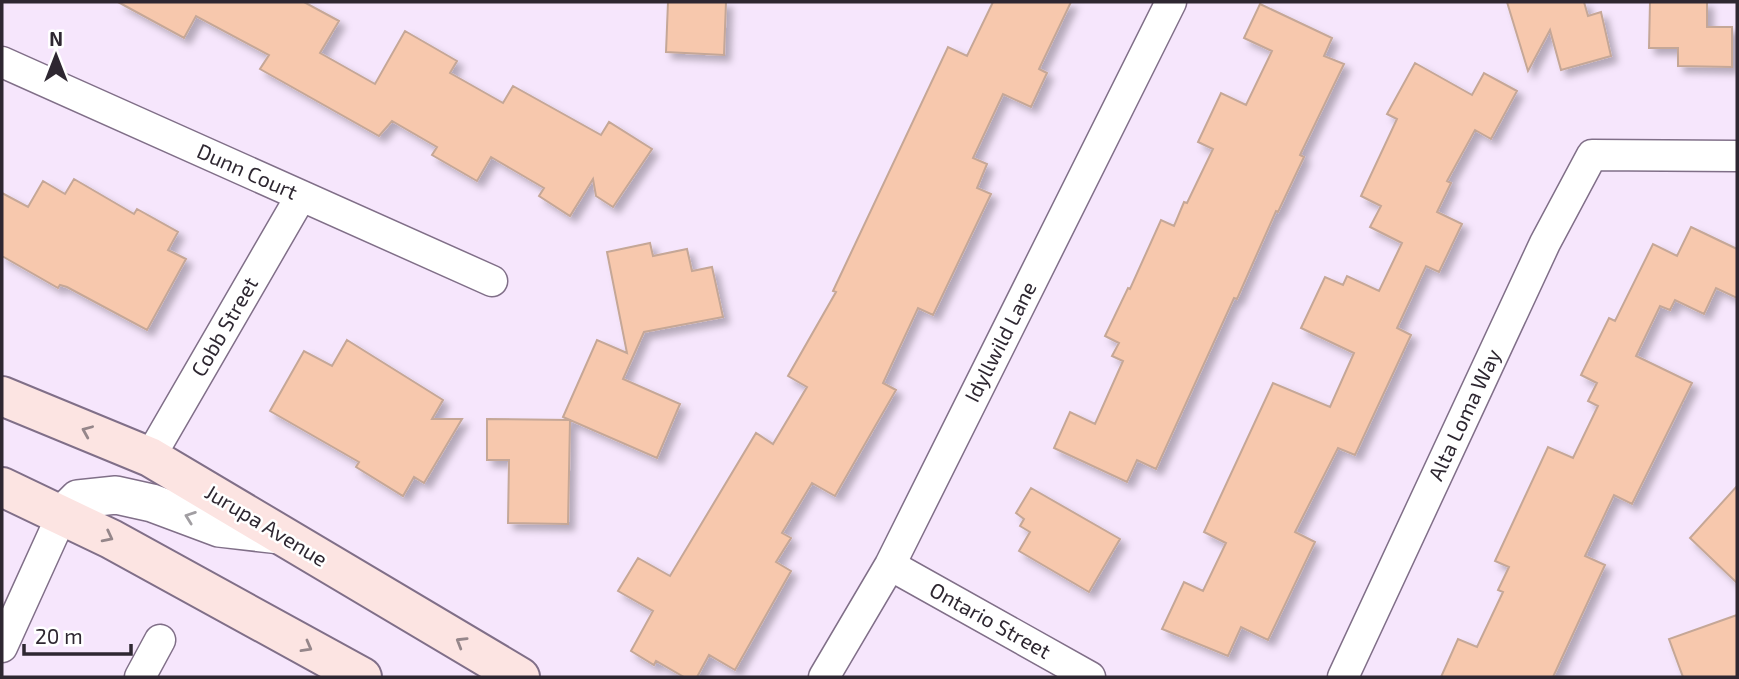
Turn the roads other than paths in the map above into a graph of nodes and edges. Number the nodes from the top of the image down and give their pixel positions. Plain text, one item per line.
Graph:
1 (1171, 2) edge
2 (2, 62) edge
3 (1737, 156) edge
4 (301, 196) junction
5 (492, 281) dead end
6 (2, 396) edge
7 (150, 457) junction
8 (2, 487) edge
9 (62, 515) junction
10 (280, 535) junction
11 (890, 565) junction
12 (160, 640) dead end
13 (2, 647) edge
14 (140, 677) edge
15 (362, 677) edge
16 (520, 677) edge
17 (824, 677) edge
18 (1090, 677) edge
19 (1343, 677) edge

1 - 11 street, Idyllwild Lane
2 - 4 street, Dunn Court
3 - 19 street, Alta Loma Way
4 - 5 street, Dunn Court
4 - 7 street, Cobb Street
7 -> 6 main road, Jurupa Avenue
7 - 10 main road, Jurupa Avenue
8 - 9 main road
10 -> 9 street
9 - 13 street
9 -> 15 main road
16 -> 10 main road, Jurupa Avenue
11 - 17 street, Idyllwild Lane
11 - 18 street, Ontario Street
12 - 14 street

